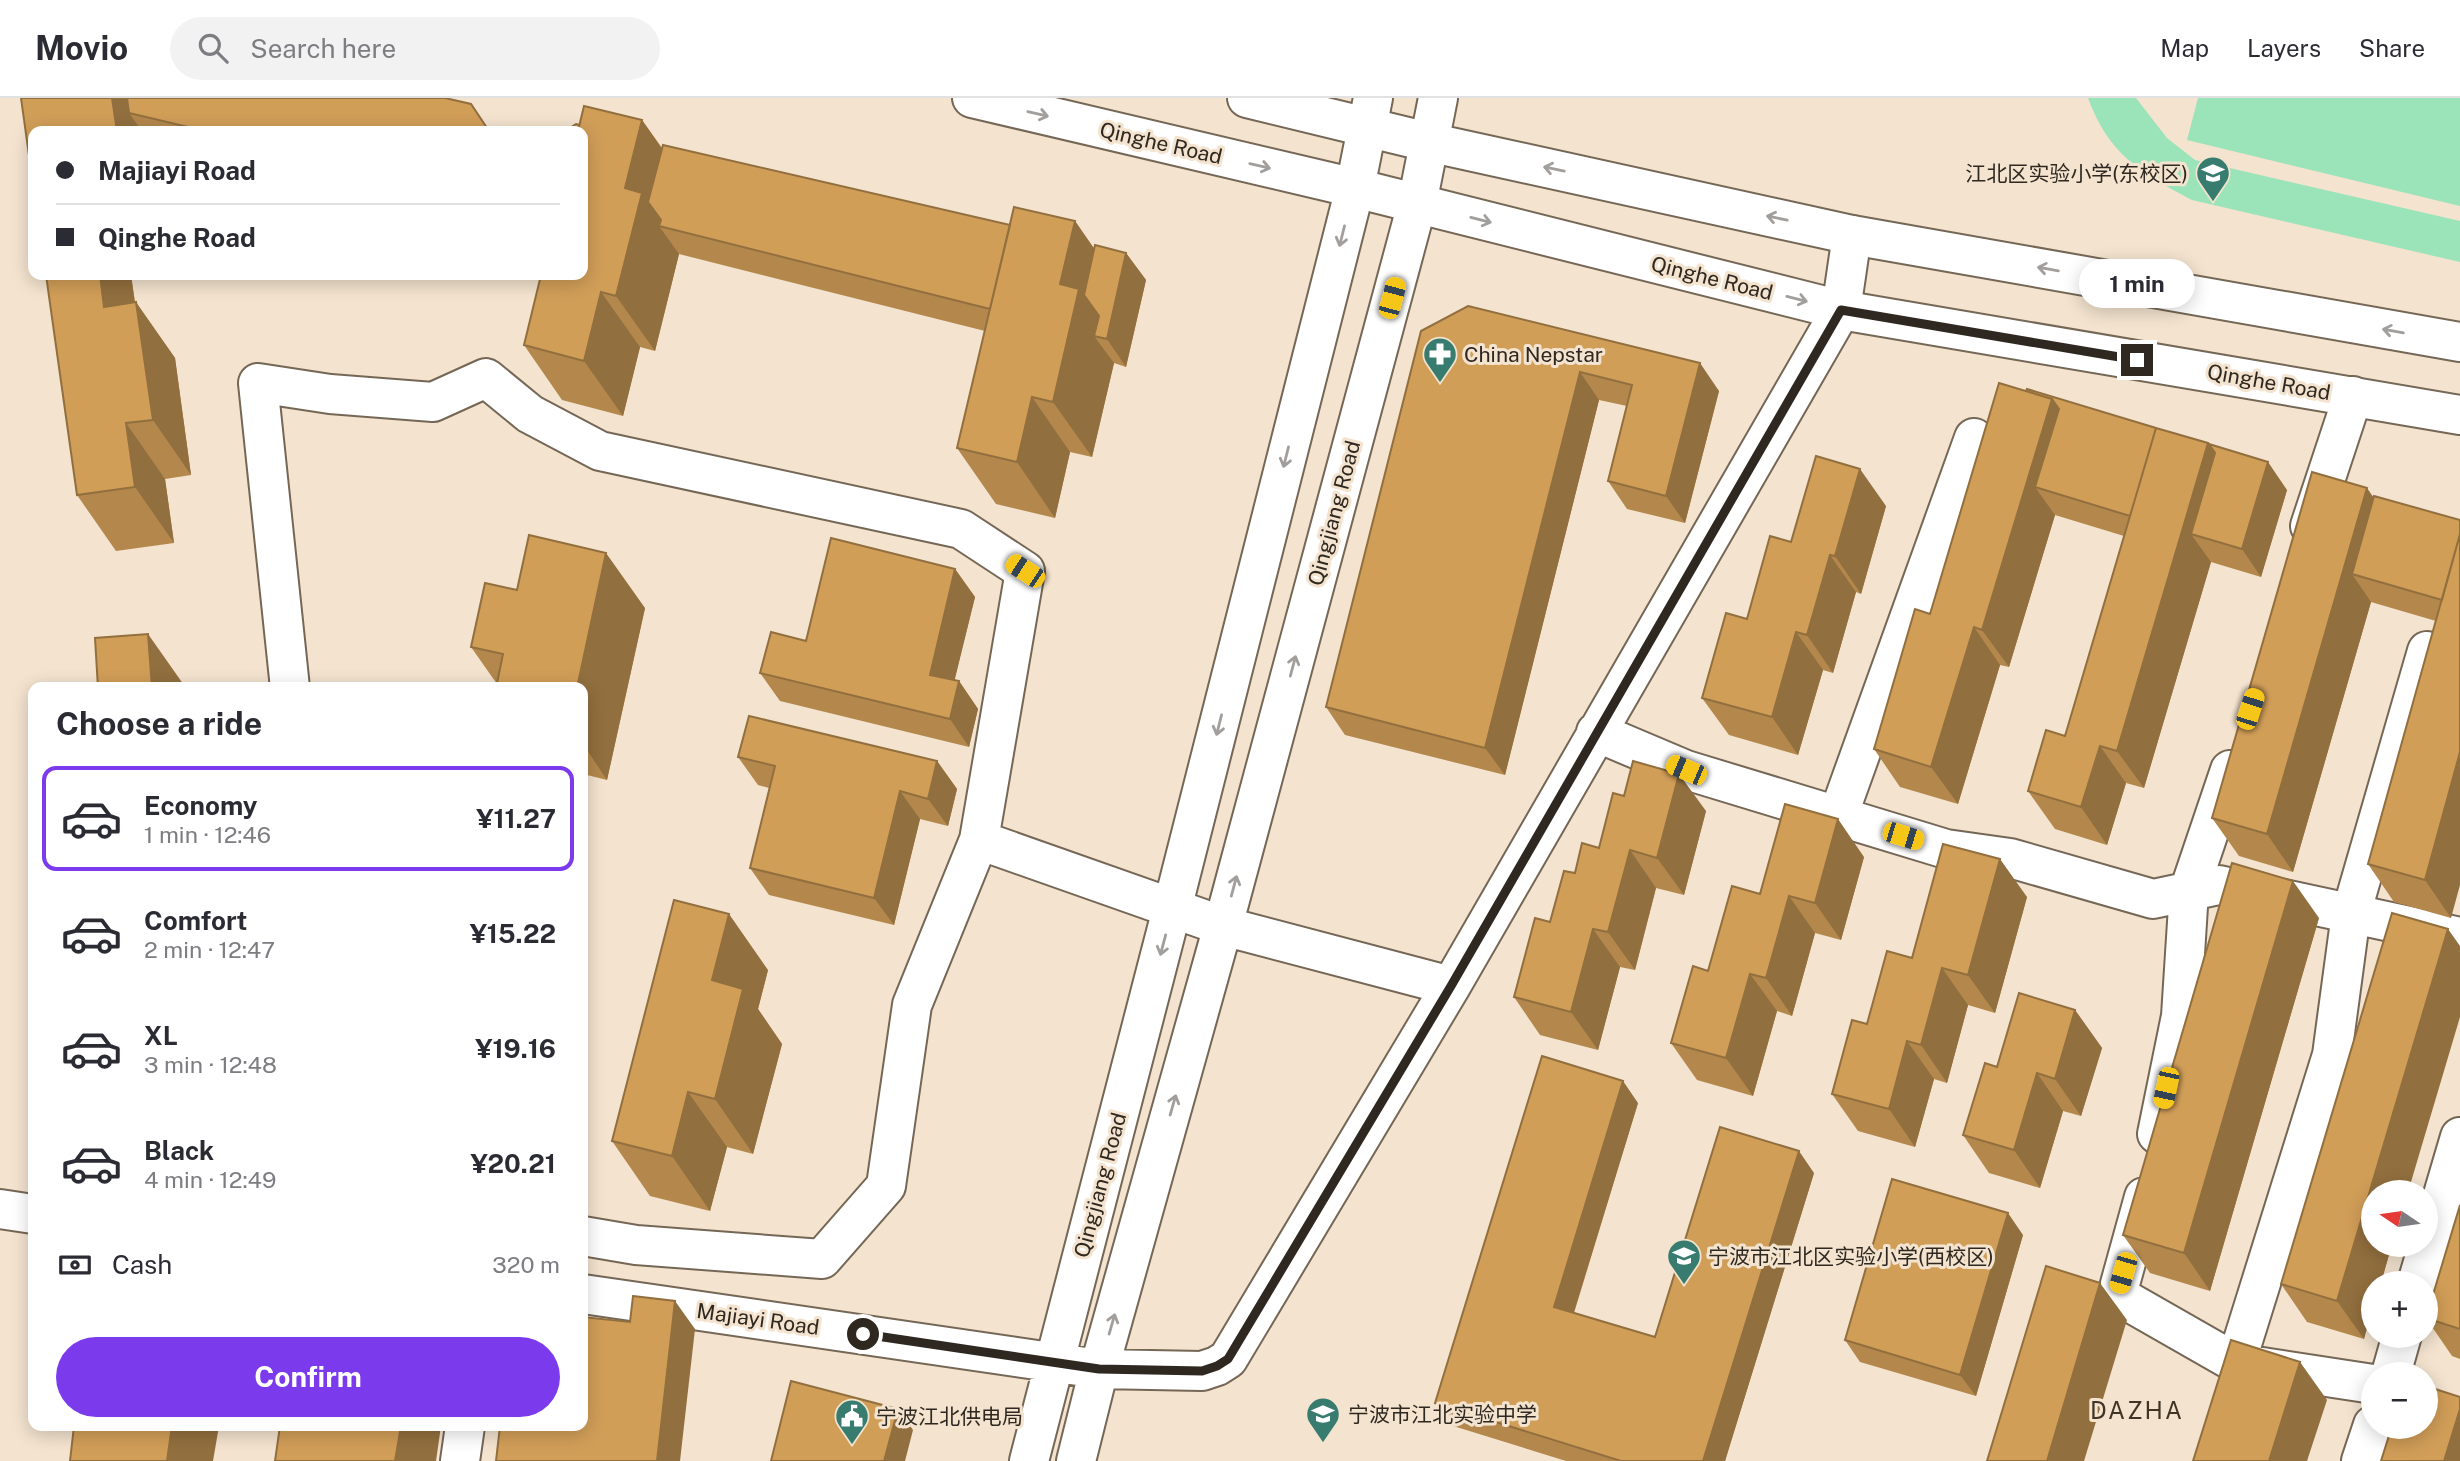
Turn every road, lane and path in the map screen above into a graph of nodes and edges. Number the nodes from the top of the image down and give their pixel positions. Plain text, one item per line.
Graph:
1 (972, 98) edge
2 (1247, 98) edge
3 (1438, 98) edge
4 (1369, 112) edge
5 (1428, 142) junction
6 (1355, 188) junction
7 (1417, 204) junction
8 (1852, 234) junction
9 (1841, 310) junction
10 (2460, 342) edge
11 (2353, 396) junction
12 (2460, 415) edge
13 (1974, 438) dead end
14 (2301, 553) edge
15 (2427, 651) edge
16 (289, 682) edge
17 (1596, 732) junction
18 (2241, 735) edge
19 (1839, 816) junction
20 (979, 840) junction
21 (2189, 891) junction
22 (1172, 909) junction
23 (2351, 914) junction
24 (1223, 926) junction
25 (2460, 937) edge
26 (1451, 986) junction
27 (2460, 1137) edge
28 (0, 1209) edge
29 (28, 1213) edge
30 (588, 1237) edge
31 (2421, 1271) edge
32 (588, 1295) edge
33 (1054, 1362) junction
34 (2236, 1363) junction
35 (1099, 1369) junction
36 (2361, 1382) edge
37 (464, 1431) edge
38 (2368, 1439) edge
39 (460, 1461) edge
40 (1029, 1461) edge
41 (1076, 1461) edge
42 (2361, 1461) edge

1 -> 6 street, Qinghe Road
2 - 4 street
3 - 5 street, Qingjiang Road
4 - 5 street
4 - 6 street, Qingjiang Road
5 - 7 street, Qingjiang Road
8 -> 5 street
6 - 7 street, Qinghe Road
6 -> 22 street, Qingjiang Road
7 -> 9 street, Qinghe Road
24 -> 7 street, Qingjiang Road
8 - 9 street
10 -> 8 street
9 - 11 street, Qinghe Road
9 - 17 street, Majiayi Road
11 - 12 street, Qinghe Road
11 - 14 street
13 - 19 street
15 - 23 street
16 - 20 street
17 - 19 street
17 - 26 street, Majiayi Road
18 - 21 street
19 - 21 street
20 - 22 street
20 - 30 street
21 - 23 street
21 - 34 street
22 - 24 street
22 -> 33 street, Qingjiang Road
23 - 25 street
23 - 34 street
24 - 26 street
35 -> 24 street, Qingjiang Road
26 - 35 street, Majiayi Road
27 - 31 street
28 - 29 street
32 - 33 street, Majiayi Road
33 - 35 street, Majiayi Road
33 - 40 street, Qingjiang Road
34 - 36 street
35 - 41 street, Qingjiang Road
37 - 39 street
38 - 42 street

